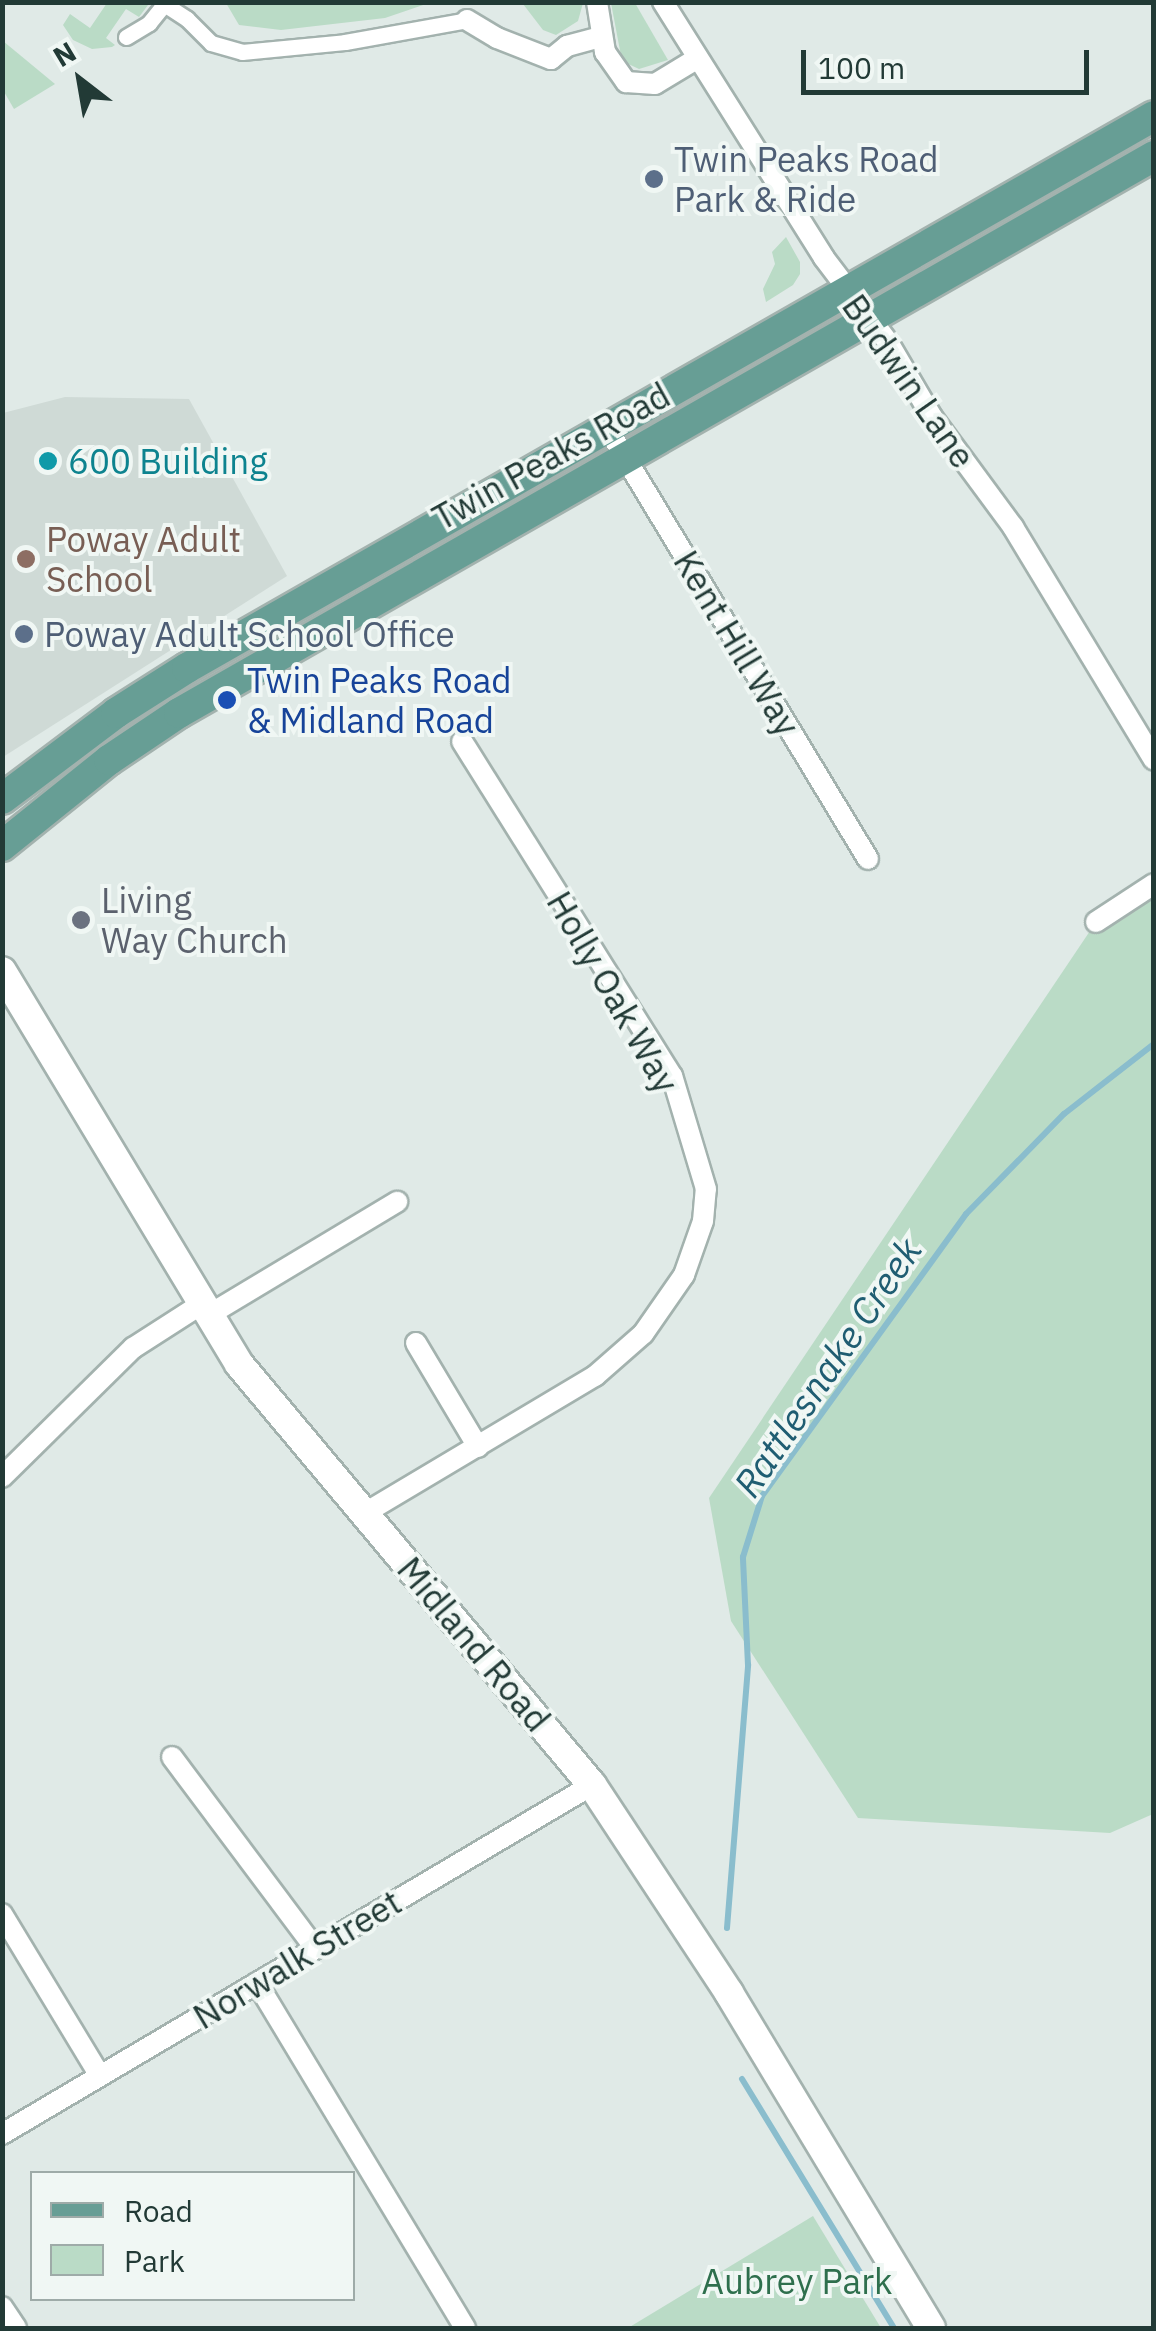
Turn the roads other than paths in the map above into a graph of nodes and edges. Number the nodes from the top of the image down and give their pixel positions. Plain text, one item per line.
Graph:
1 (597, 2) edge
2 (663, 2) edge
3 (164, 3) edge
4 (467, 20) joint
5 (601, 37) junction
6 (126, 38) dead end
7 (698, 58) junction
8 (1154, 116) edge
9 (1154, 156) edge
10 (847, 290) junction
11 (870, 319) junction
12 (606, 426) junction
13 (624, 456) junction
14 (462, 741) dead end
15 (1154, 760) edge
16 (2, 800) edge
17 (2, 846) edge
18 (868, 859) dead end
19 (1154, 884) edge
20 (1096, 922) dead end
21 (2, 971) edge
22 (397, 1202) dead end
23 (204, 1310) junction
24 (416, 1343) dead end
25 (478, 1447) junction
26 (2, 1476) edge
27 (365, 1513) junction
28 (172, 1758) dead end
29 (592, 1785) junction
30 (2, 1914) edge
31 (315, 1948) junction
32 (257, 1983) junction
33 (100, 2076) junction
34 (2, 2134) edge
35 (2, 2306) edge
36 (16, 2328) edge
37 (464, 2328) edge
38 (931, 2328) edge

1 - 5 street
2 - 7 street, Budwin Lane
3 - 4 street
3 - 6 street
4 - 5 street
5 - 7 street
7 - 10 street, Budwin Lane
8 - 10 main road, Twin Peaks Road
9 - 11 main road, Twin Peaks Road
10 - 11 street, Budwin Lane
10 - 12 main road, Twin Peaks Road
11 - 13 main road, Twin Peaks Road
11 - 15 street, Budwin Lane
12 - 13 street, Kent Hill Way
12 - 16 main road, Twin Peaks Road
13 - 17 main road, Twin Peaks Road
13 - 18 street, Kent Hill Way
14 - 25 street, Holly Oak Way
19 - 20 street
21 - 23 main road, Midland Road
22 - 23 street
23 - 26 street
23 - 27 main road, Midland Road
24 - 25 street
25 - 27 street, Holly Oak Way
27 - 29 main road, Midland Road
28 - 31 street
29 - 31 street, Norwalk Street
29 - 38 main road, Midland Road
30 - 33 street
31 - 32 street, Norwalk Street
32 - 33 street, Norwalk Street
32 - 37 street
33 - 34 street, Norwalk Street
35 - 36 street

